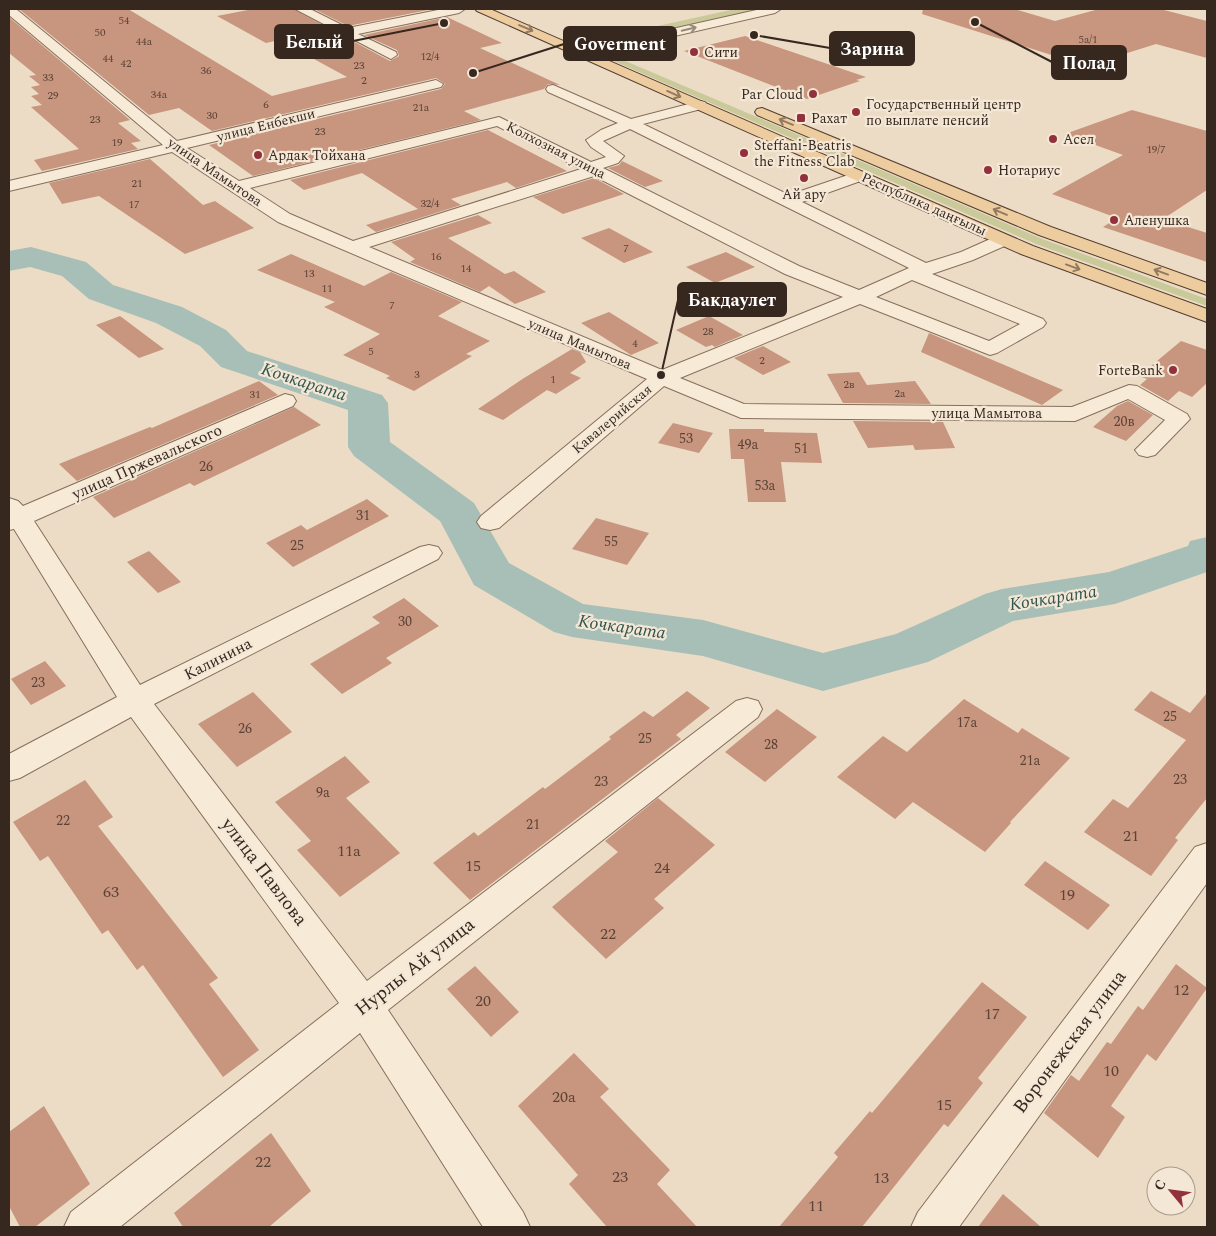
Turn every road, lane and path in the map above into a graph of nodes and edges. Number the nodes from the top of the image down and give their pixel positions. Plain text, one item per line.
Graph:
1 (9, 9) edge
2 (302, 9) edge
3 (459, 9) edge
4 (481, 9) edge
5 (775, 9) edge
6 (348, 32) junction
7 (584, 38) joint
8 (560, 43) junction
9 (607, 48) junction
10 (583, 53) junction
11 (391, 55) dead end
12 (633, 59) dead end
13 (436, 84) dead end
14 (553, 89) dead end
15 (700, 105) junction
16 (746, 106) dead end
17 (631, 124) junction
18 (175, 147) junction
19 (592, 169) junction
20 (860, 176) junction
21 (9, 186) edge
22 (235, 187) junction
23 (786, 202) junction
24 (1003, 240) junction
25 (351, 247) junction
26 (919, 271) junction
27 (1207, 289) edge
28 (860, 297) junction
29 (1207, 316) edge
30 (661, 378) junction
31 (285, 401) dead end
32 (1147, 450) dead end
33 (12, 515) edge
34 (490, 522) dead end
35 (430, 553) dead end
36 (135, 701) junction
37 (747, 709) dead end
38 (9, 769) edge
39 (1207, 857) edge
40 (364, 1006) junction
41 (86, 1227) edge
42 (508, 1227) edge
43 (933, 1227) edge

1 - 18 street, улица Мамытова
2 - 6 street
3 - 6 street
4 -> 8 main road, Республика даңғылы
9 -> 5 street
6 - 11 street
7 - 8 street
7 - 9 main road
8 - 10 main road, Республика даңғылы
9 - 10 street
9 - 12 main road
10 -> 15 main road, Республика даңғылы
13 - 18 street, улица Енбекши
14 - 17 street
15 - 17 street
15 - 20 main road, Республика даңғылы
27 -> 16 main road, Республика даңғылы
17 - 19 street
17 - 23 street
18 - 21 street, улица Енбекши
18 - 22 street, улица Мамытова
19 - 22 street, Колхозная улица
19 - 25 street
19 - 28 street, Колхозная улица
20 - 23 street
20 - 24 main road, Республика даңғылы
22 - 25 street, улица Мамытова
23 - 26 street
24 - 26 street, Кавалерийская
24 -> 29 main road, Республика даңғылы
25 - 30 street, улица Мамытова
26 - 28 street, Кавалерийская
26 - 28 street, Колхозная улица
28 - 30 street, Кавалерийская
30 - 32 street, улица Мамытова
30 - 34 street, Кавалерийская
31 - 33 street, улица Пржевальского
33 - 36 street, улица Павлова
35 - 36 street, Калинина
36 - 38 street, Калинина
36 - 40 street, улица Павлова
37 - 40 street, Нурлы Ай улица
39 - 43 street, Воронежская улица
40 - 41 street, Нурлы Ай улица
40 - 42 street, улица Павлова

